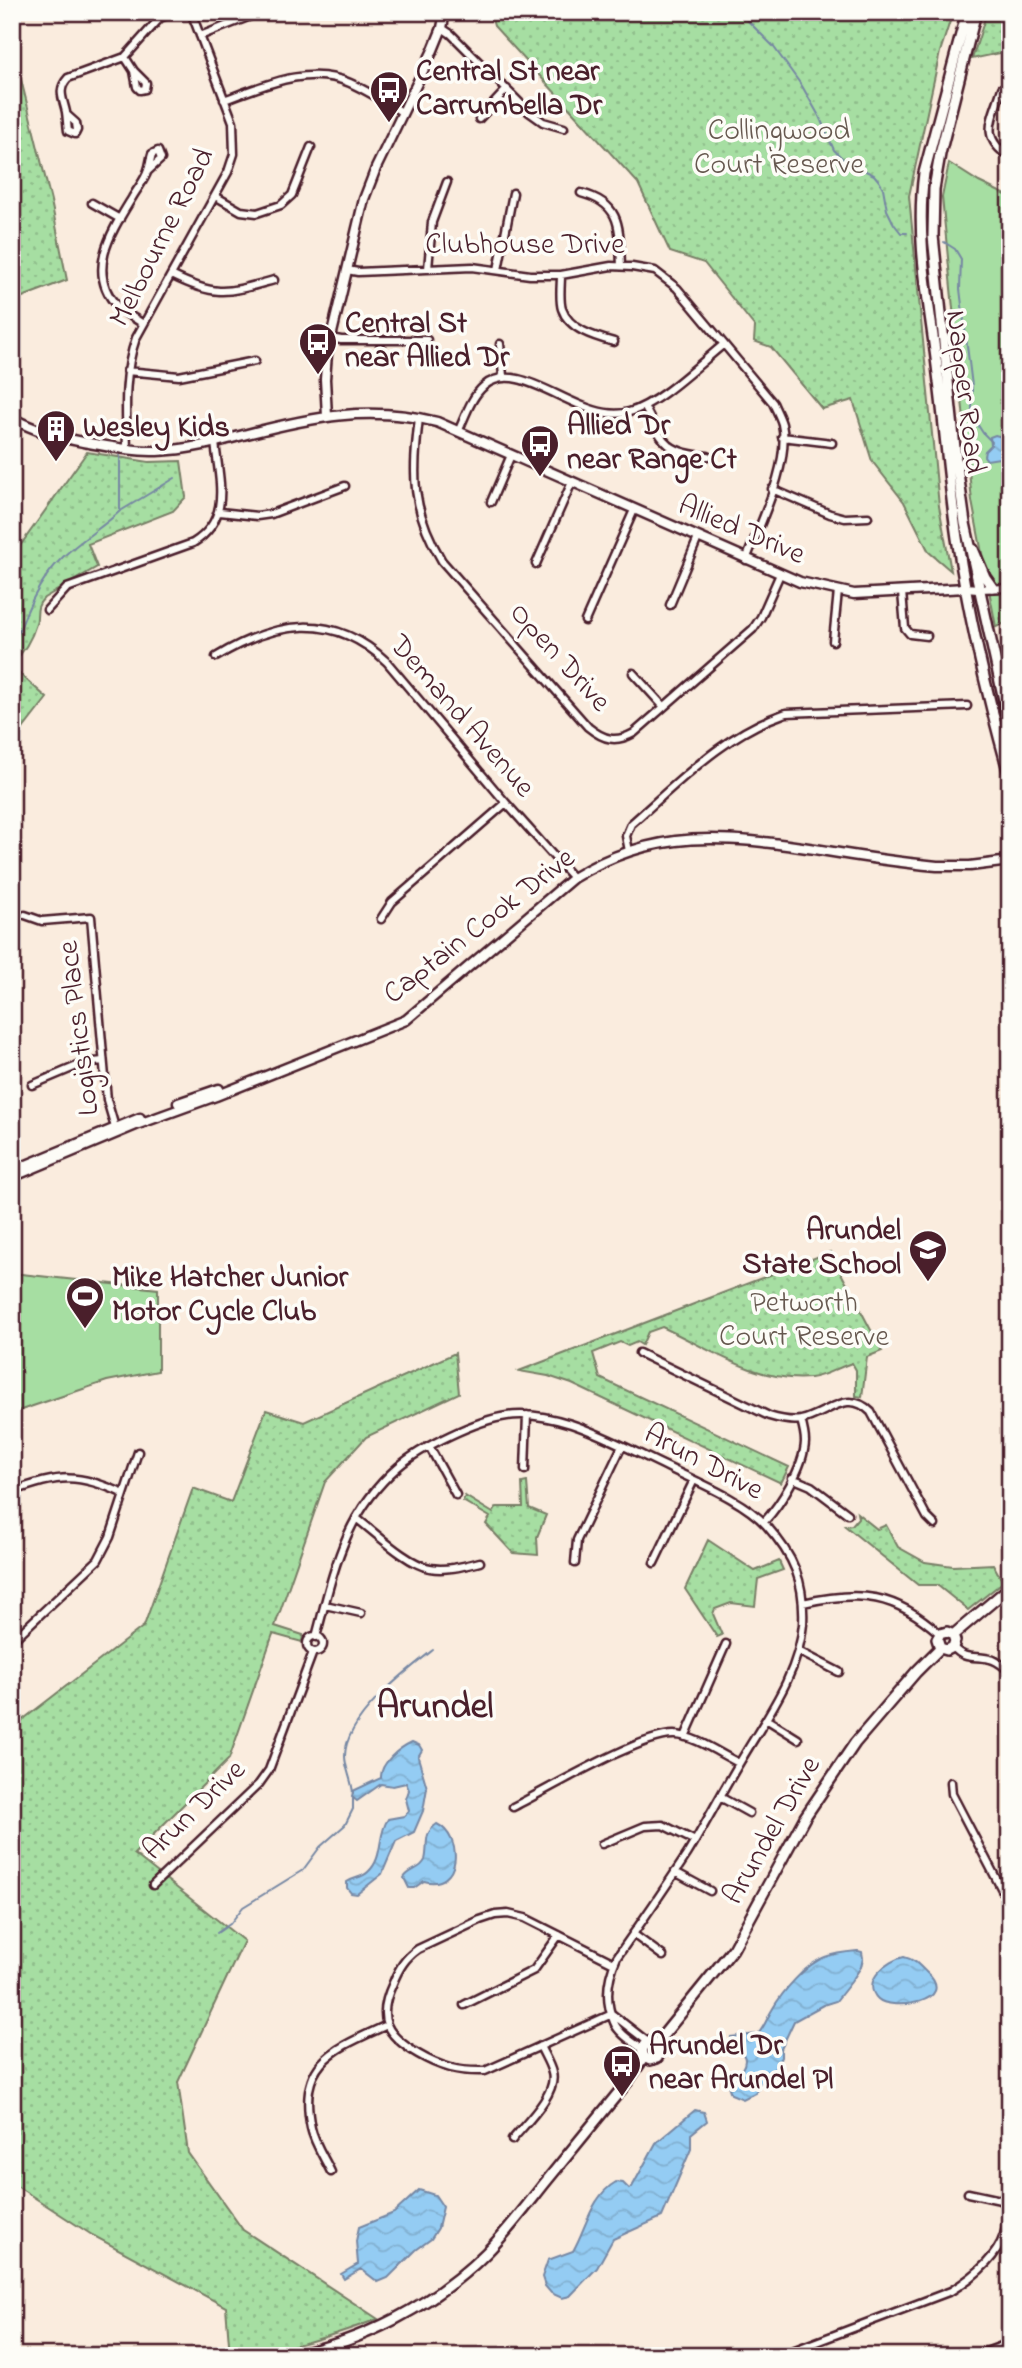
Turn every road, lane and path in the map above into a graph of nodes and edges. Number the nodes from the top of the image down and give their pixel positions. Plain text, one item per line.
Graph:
1 (174, 12) edge
2 (191, 12) edge
3 (261, 12) edge
4 (445, 12) edge
5 (967, 12) edge
6 (976, 12) edge
7 (442, 29) junction
8 (200, 36) junction
9 (125, 57) junction
10 (134, 71) dead end
11 (1002, 88) dead end
12 (506, 89) junction
13 (224, 100) junction
14 (402, 112) junction
15 (67, 114) dead end
16 (479, 119) dead end
17 (564, 128) dead end
18 (311, 148) dead end
19 (1010, 158) edge
20 (148, 170) dead end
21 (447, 182) dead end
22 (513, 193) dead end
23 (581, 193) dead end
24 (215, 196) junction
25 (92, 203) dead end
26 (120, 219) junction
27 (621, 266) junction
28 (428, 269) junction
29 (347, 270) junction
30 (498, 270) junction
31 (171, 275) junction
32 (561, 275) junction
33 (274, 280) dead end
34 (144, 324) junction
35 (331, 338) junction
36 (427, 340) dead end
37 (614, 342) dead end
38 (500, 344) dead end
39 (724, 344) junction
40 (256, 360) dead end
41 (127, 371) junction
42 (503, 376) junction
43 (644, 406) junction
44 (327, 416) junction
45 (12, 418) edge
46 (419, 418) junction
47 (458, 432) junction
48 (782, 437) junction
49 (215, 442) junction
50 (832, 443) dead end
51 (127, 449) junction
52 (512, 455) junction
53 (708, 456) dead end
54 (572, 482) junction
55 (345, 486) dead end
56 (772, 489) junction
57 (491, 502) dead end
58 (634, 510) junction
59 (220, 512) junction
60 (868, 517) dead end
61 (698, 538) junction
62 (968, 538) junction
63 (746, 560) junction
64 (536, 564) dead end
65 (780, 574) junction
66 (992, 587) junction
67 (1010, 587) edge
68 (966, 588) junction
69 (978, 589) junction
70 (838, 591) junction
71 (902, 592) junction
72 (670, 605) dead end
73 (47, 610) dead end
74 (585, 621) dead end
75 (927, 636) dead end
76 (832, 641) dead end
77 (216, 657) dead end
78 (633, 673) dead end
79 (967, 706) dead end
80 (664, 708) junction
81 (1010, 727) edge
82 (1010, 777) edge
83 (506, 803) junction
84 (629, 851) junction
85 (1010, 855) edge
86 (1007, 863) edge
87 (979, 865) junction
88 (573, 878) junction
89 (24, 915) dead end
90 (381, 919) dead end
91 (103, 1061) junction
92 (32, 1085) dead end
93 (116, 1130) junction
94 (12, 1171) edge
95 (12, 1177) edge
96 (639, 1353) dead end
97 (527, 1415) junction
98 (801, 1420) junction
99 (429, 1446) junction
100 (622, 1446) junction
101 (138, 1452) dead end
102 (525, 1469) dead end
103 (792, 1478) junction
104 (694, 1480) junction
105 (12, 1492) edge
106 (124, 1494) junction
107 (456, 1495) dead end
108 (848, 1514) dead end
109 (356, 1518) junction
110 (764, 1522) junction
111 (935, 1525) dead end
112 (480, 1562) dead end
113 (575, 1563) dead end
114 (654, 1563) dead end
115 (1010, 1587) edge
116 (803, 1602) junction
117 (325, 1605) junction
118 (361, 1613) dead end
119 (940, 1634) junction
120 (953, 1635) junction
121 (316, 1637) junction
122 (12, 1641) edge
123 (726, 1644) dead end
124 (953, 1647) junction
125 (940, 1648) junction
126 (798, 1651) junction
127 (313, 1652) junction
128 (1010, 1671) edge
129 (839, 1672) dead end
130 (766, 1719) junction
131 (685, 1737) junction
132 (798, 1739) dead end
133 (739, 1763) junction
134 (951, 1782) dead end
135 (720, 1797) junction
136 (513, 1807) dead end
137 (749, 1814) dead end
138 (695, 1841) junction
139 (602, 1844) dead end
140 (675, 1872) junction
141 (153, 1885) dead end
142 (710, 1891) dead end
143 (1010, 1905) edge
144 (633, 1934) junction
145 (559, 1935) junction
146 (663, 1955) dead end
147 (614, 1963) junction
148 (464, 2005) dead end
149 (612, 2014) junction
150 (387, 2025) junction
151 (540, 2046) junction
152 (647, 2048) junction
153 (512, 2140) dead end
154 (331, 2172) dead end
155 (968, 2193) dead end
156 (1010, 2202) edge
157 (1010, 2343) edge
158 (787, 2353) dead end
159 (290, 2356) edge
160 (975, 2356) edge

1 - 9 street
2 - 8 street, Melbourne Road
3 - 8 street
4 - 7 street
5 - 68 main road, Napper Road
6 - 62 main road, Napper Road
7 - 12 street
7 - 14 street
8 - 13 street, Melbourne Road
9 - 10 street
9 - 15 street
11 - 19 street
12 - 16 street
12 - 17 street
13 - 14 street
13 - 24 street, Melbourne Road
14 - 29 street
18 - 24 street
20 - 26 street
21 - 28 street
22 - 30 street
23 - 27 street
24 - 31 street, Melbourne Road
25 - 26 street
26 - 34 street
27 - 32 street, Clubhouse Drive
27 - 39 street, Clubhouse Drive
28 - 29 street, Clubhouse Drive
28 - 30 street, Clubhouse Drive
29 - 35 street
30 - 32 street, Clubhouse Drive
31 - 33 street
31 - 34 street, Melbourne Road
32 - 37 street
34 - 41 street, Melbourne Road
35 - 36 street
35 - 44 street
38 - 42 street
39 - 43 street
39 - 48 street, Clubhouse Drive
40 - 41 street
41 - 51 street, Melbourne Road
42 - 43 street
42 - 47 street
43 - 53 street
44 - 46 street, Allied Drive
44 - 49 street, Allied Drive
45 - 51 street, Allied Drive
46 - 47 street, Allied Drive
46 - 80 street, Open Drive
47 - 52 street, Allied Drive
48 - 50 street
48 - 56 street, Clubhouse Drive
49 - 51 street, Allied Drive
49 - 59 street
52 - 54 street, Allied Drive
52 - 57 street
54 - 58 street, Allied Drive
54 - 64 street
55 - 59 street
56 - 60 street
56 - 63 street, Clubhouse Drive
58 - 61 street, Allied Drive
58 - 74 street
59 - 73 street
61 - 63 street, Allied Drive
61 - 72 street
62 - 66 main road
62 - 69 main road, Napper Road
63 - 65 street, Allied Drive
65 - 70 street, Allied Drive
65 - 80 street, Open Drive
66 - 67 street
66 - 69 street
68 - 69 street, Allied Drive
68 - 71 street, Allied Drive
68 - 82 main road, Napper Road
69 - 81 main road, Napper Road
70 - 71 street, Allied Drive
70 - 76 street
71 - 75 street
77 - 83 street, Demand Avenue
78 - 80 street
79 - 84 street
83 - 88 street, Demand Avenue
83 - 90 street
84 - 87 street, Captain Cook Drive
84 - 88 street, Captain Cook Drive
85 - 87 street
86 - 87 street, Captain Cook Drive
88 - 93 street, Captain Cook Drive
89 - 91 street, Logistics Place
91 - 92 street
91 - 93 street, Logistics Place
93 - 94 street, Captain Cook Drive
93 - 95 street, Captain Cook Drive
96 - 98 street
97 - 99 street, Arun Drive
97 - 100 street, Arun Drive
97 - 102 street
98 - 103 street
98 - 111 street
99 - 107 street
99 - 109 street, Arun Drive
100 - 104 street, Arun Drive
100 - 113 street
101 - 106 street
103 - 108 street
103 - 110 street
104 - 110 street, Arun Drive
104 - 114 street
105 - 106 street
106 - 122 street
109 - 112 street
109 - 117 street, Arun Drive
110 - 116 street, Arun Drive
115 - 120 main road
116 - 119 street
116 - 126 street, Arun Drive
117 - 118 street
117 - 121 street, Arun Drive
119 - 120 main road
119 - 125 main road
120 - 124 main road
121 - 127 street
121 - 127 street
123 - 131 street
124 - 125 main road
124 - 128 street
125 - 152 main road, Arundel Drive
126 - 129 street
126 - 130 street, Arun Drive
127 - 141 street, Arun Drive
130 - 132 street
130 - 133 street, Arun Drive
131 - 133 street
131 - 136 street
133 - 135 street, Arun Drive
134 - 143 street
135 - 137 street
135 - 138 street, Arun Drive
138 - 139 street
138 - 140 street, Arun Drive
140 - 142 street
140 - 144 street, Arun Drive
144 - 146 street
144 - 147 street, Arun Drive
145 - 147 street
145 - 148 street
145 - 150 street
147 - 149 street, Arun Drive
149 - 151 street
149 - 152 street
150 - 151 street
150 - 154 street
151 - 153 street
152 - 159 main road, Arundel Drive
155 - 156 street
156 - 158 street
157 - 160 street

